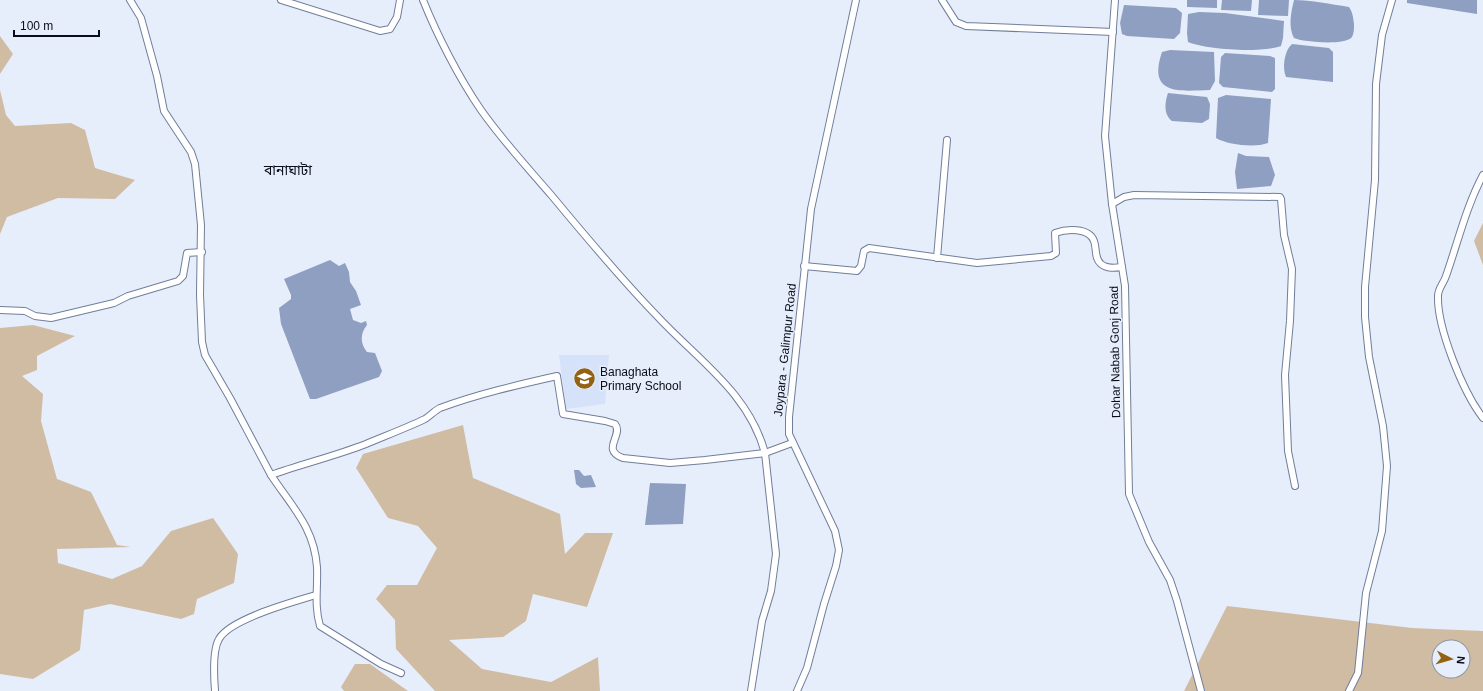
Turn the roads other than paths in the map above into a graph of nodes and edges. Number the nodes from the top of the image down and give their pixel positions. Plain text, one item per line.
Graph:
1 (131, 0) edge
2 (281, 0) edge
3 (400, 0) edge
4 (423, 0) edge
5 (856, 0) edge
6 (942, 0) edge
7 (1115, 0) edge
8 (1392, 0) edge
9 (1113, 32) junction
10 (948, 140) dead end
11 (1483, 175) edge
12 (1112, 204) junction
13 (202, 252) junction
14 (937, 258) junction
15 (804, 266) junction
16 (1122, 267) junction
17 (0, 310) edge
18 (1483, 418) edge
19 (792, 443) junction
20 (765, 453) junction
21 (271, 475) junction
22 (1295, 486) dead end
23 (316, 595) junction
24 (401, 673) dead end
25 (215, 691) edge
26 (751, 691) edge
27 (797, 691) edge
28 (1201, 691) edge
29 (1349, 691) edge

1 - 13 street
2 - 3 street
4 - 20 street
5 - 15 street, Joypara - Galimpur Road
6 - 9 street
7 - 9 street, Dohar Nabab Gonj Road
8 - 29 street
9 - 12 street, Dohar Nabab Gonj Road
10 - 14 street
11 - 18 street
12 - 16 street, Dohar Nabab Gonj Road
12 - 22 street
13 - 17 street
13 - 21 street
14 - 15 street
14 - 16 street
15 - 19 street, Joypara - Galimpur Road
16 - 28 street, Dohar Nabab Gonj Road
19 - 20 street
19 - 27 street, Joypara - Galimpur Road
20 - 21 street
20 - 26 street
21 - 23 street
23 - 24 street
23 - 25 street

